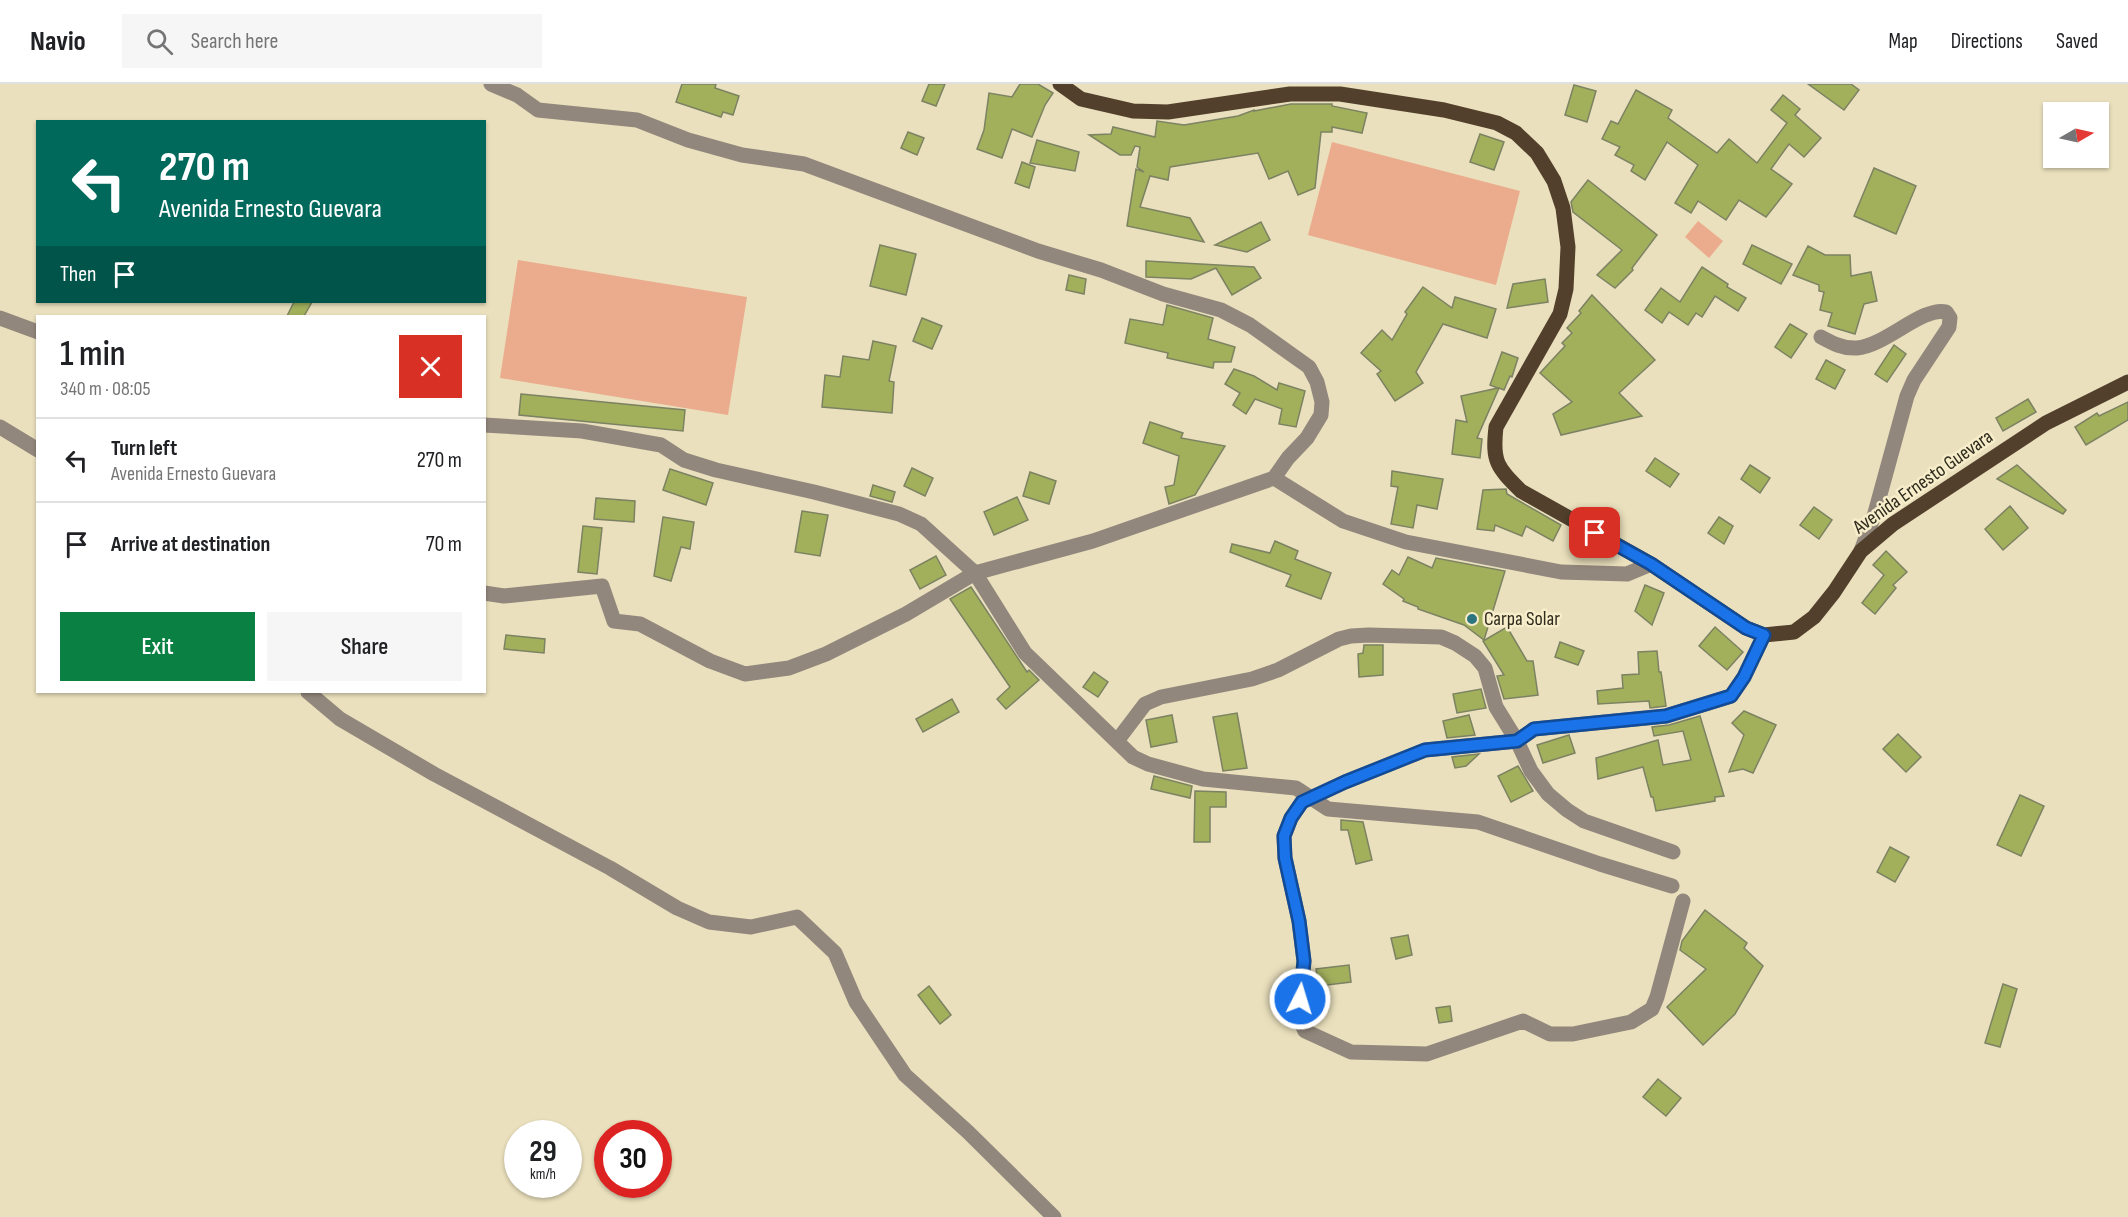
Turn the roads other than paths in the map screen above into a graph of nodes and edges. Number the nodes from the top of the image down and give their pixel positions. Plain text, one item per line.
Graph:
1 (491, 84) edge
2 (1060, 84) edge
3 (0, 318) edge
4 (36, 331) edge
5 (1821, 337) dead end
6 (2128, 382) edge
7 (486, 425) edge
8 (0, 427) edge
9 (36, 449) edge
10 (1274, 478) junction
11 (1861, 551) junction
12 (1651, 564) junction
13 (975, 573) junction
14 (486, 593) edge
15 (1764, 635) junction
16 (309, 693) edge
17 (1117, 741) junction
18 (1517, 741) junction
19 (1312, 797) junction
20 (1673, 852) dead end
21 (1672, 886) dead end
22 (1683, 901) dead end
23 (1054, 1217) edge

1 - 10 street
2 - 12 main road
3 - 4 street
5 - 11 street
6 - 11 main road, Avenida Ernesto Guevara
7 - 13 street
8 - 9 street
10 - 12 street
10 - 13 street
11 - 15 main road, Avenida Ernesto Guevara
12 - 15 main road
13 - 14 street
13 - 17 street
15 - 18 street
16 - 23 street
17 - 18 street
17 - 19 street
18 - 19 street
18 - 20 street
19 - 21 street
19 - 22 street

